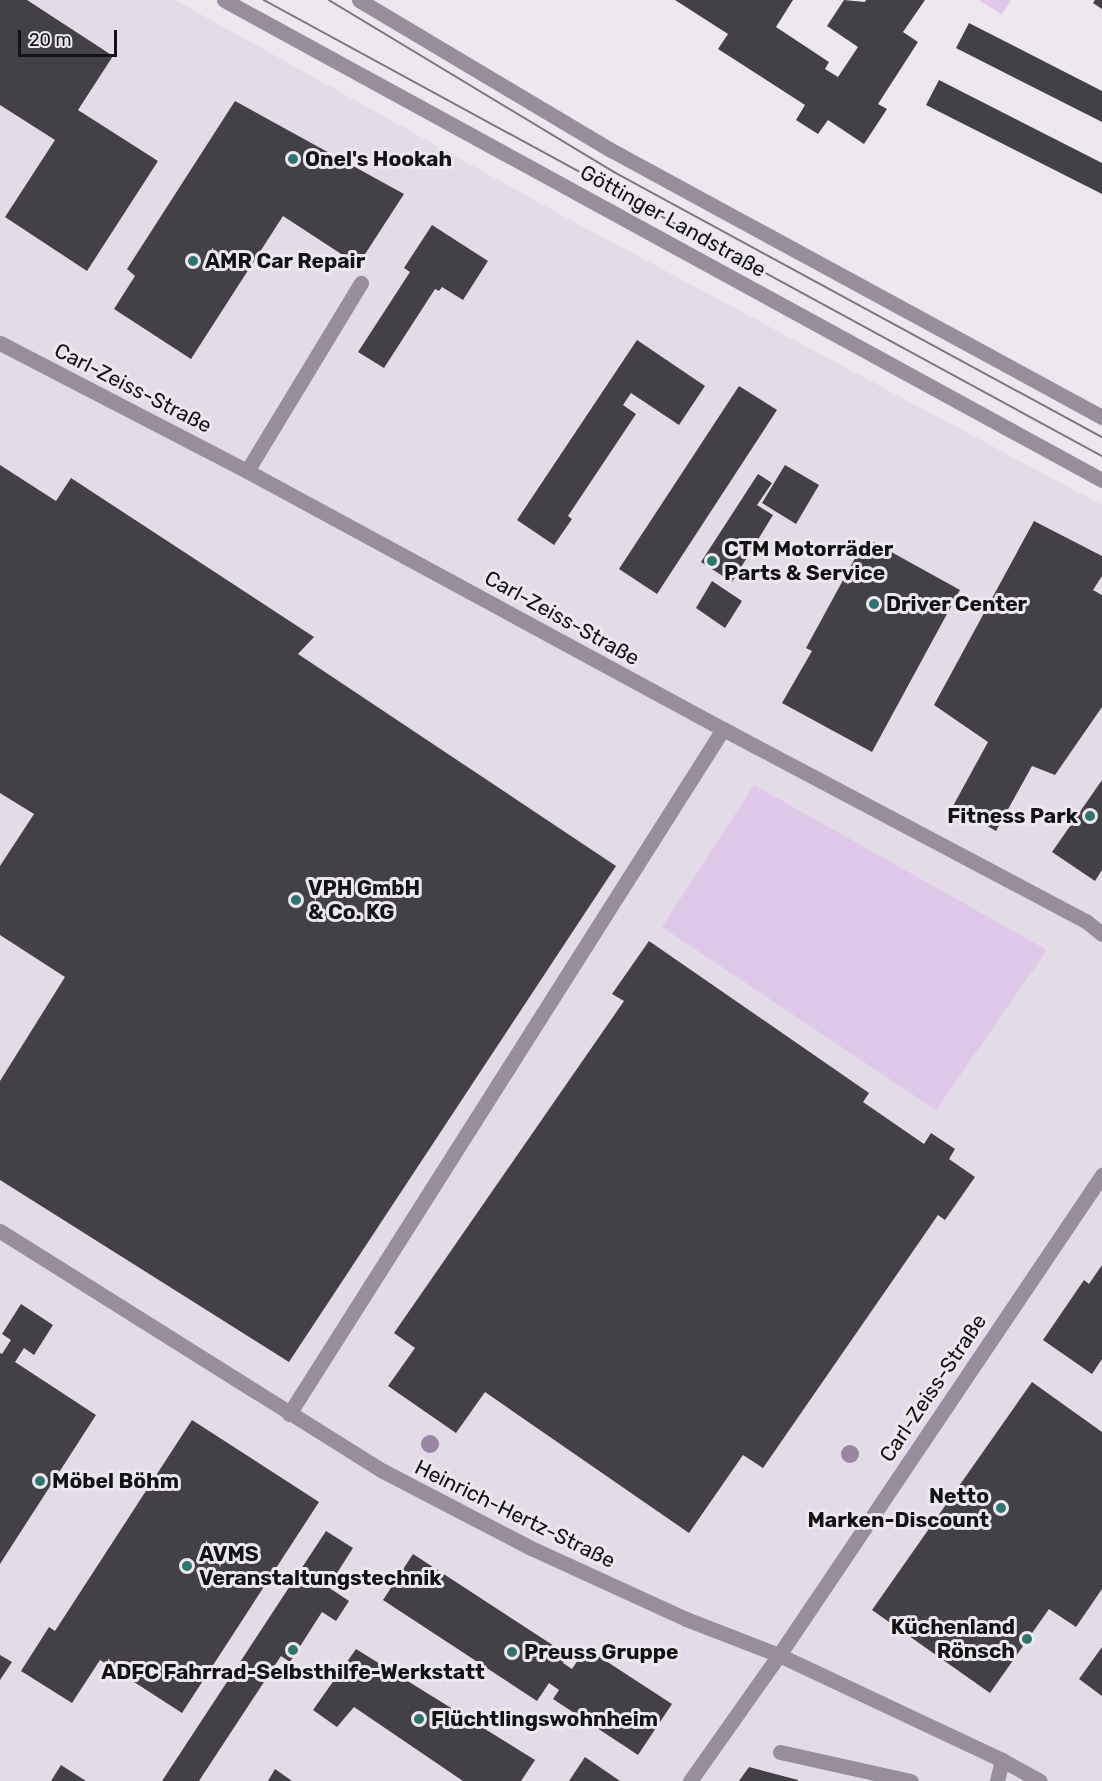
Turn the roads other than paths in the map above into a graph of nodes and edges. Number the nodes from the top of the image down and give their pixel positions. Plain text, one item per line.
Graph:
1 (224, 0) edge
2 (359, 0) edge
3 (361, 283) dead end
4 (0, 343) edge
5 (1102, 417) edge
6 (248, 471) junction
7 (1102, 480) edge
8 (723, 729) junction
9 (1102, 934) edge
10 (1102, 1175) edge
11 (0, 1231) edge
12 (289, 1414) junction
13 (779, 1655) junction
14 (780, 1752) dead end
15 (1002, 1760) junction
16 (690, 1781) edge
17 (911, 1781) edge
18 (997, 1781) edge
19 (1040, 1781) edge

1 - 7 street, Göttinger Landstraße
2 - 5 street, Göttinger Landstraße
3 - 6 street
4 - 6 street, Carl-Zeiss-Straße
6 - 8 street, Carl-Zeiss-Straße
8 - 9 street, Carl-Zeiss-Straße
8 - 12 street
10 - 13 street, Carl-Zeiss-Straße
11 - 12 street, Heinrich-Hertz-Straße
12 - 13 street, Heinrich-Hertz-Straße
13 - 15 street, Heinrich-Hertz-Straße
13 - 16 street, Carl-Zeiss-Straße
14 - 17 street
15 - 18 street
15 - 19 street, Heinrich-Hertz-Straße

